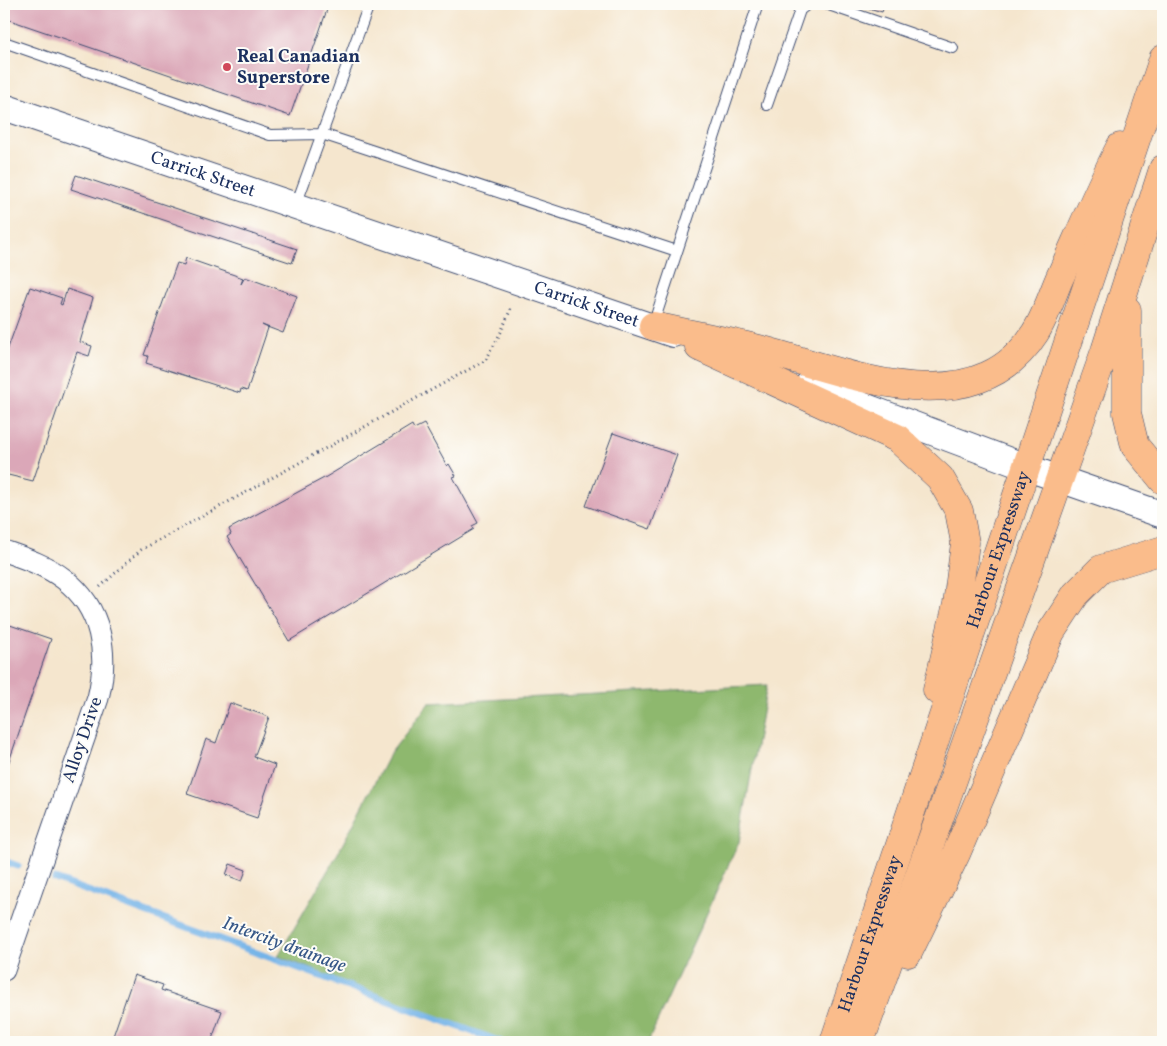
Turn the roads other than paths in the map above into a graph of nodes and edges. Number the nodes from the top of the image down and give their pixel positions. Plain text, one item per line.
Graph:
1 (372, 4) edge
2 (758, 4) edge
3 (808, 4) edge
4 (826, 4) edge
5 (4, 42) edge
6 (953, 48) dead end
7 (1162, 63) edge
8 (767, 105) dead end
9 (4, 107) edge
10 (322, 134) junction
11 (1163, 169) edge
12 (296, 205) junction
13 (677, 251) junction
14 (1128, 277) junction
15 (653, 326) junction
16 (1028, 468) junction
17 (1059, 479) junction
18 (1163, 480) edge
19 (1163, 515) edge
20 (1163, 550) edge
21 (4, 551) edge
22 (904, 837) junction
23 (4, 970) edge
24 (834, 1042) edge
25 (860, 1042) edge
26 (864, 1042) edge

1 - 10 lane
2 - 13 lane
3 - 8 lane
4 - 6 lane
5 - 10 lane
7 - 15 main road
7 - 16 main road, Harbour Expressway
9 - 12 street, Carrick Street
10 - 12 lane
10 - 13 lane
11 - 14 main road, Harbour Expressway
12 - 15 street, Carrick Street
13 - 15 lane
14 - 17 main road, Harbour Expressway
14 - 18 main road
15 - 16 street, Carrick Street
15 - 22 main road
16 - 17 street, Carrick Street
16 - 22 main road, Harbour Expressway
17 - 19 street, Carrick Street
17 - 25 main road, Harbour Expressway
20 - 26 main road
21 - 23 street, Alloy Drive
22 - 24 main road, Harbour Expressway

